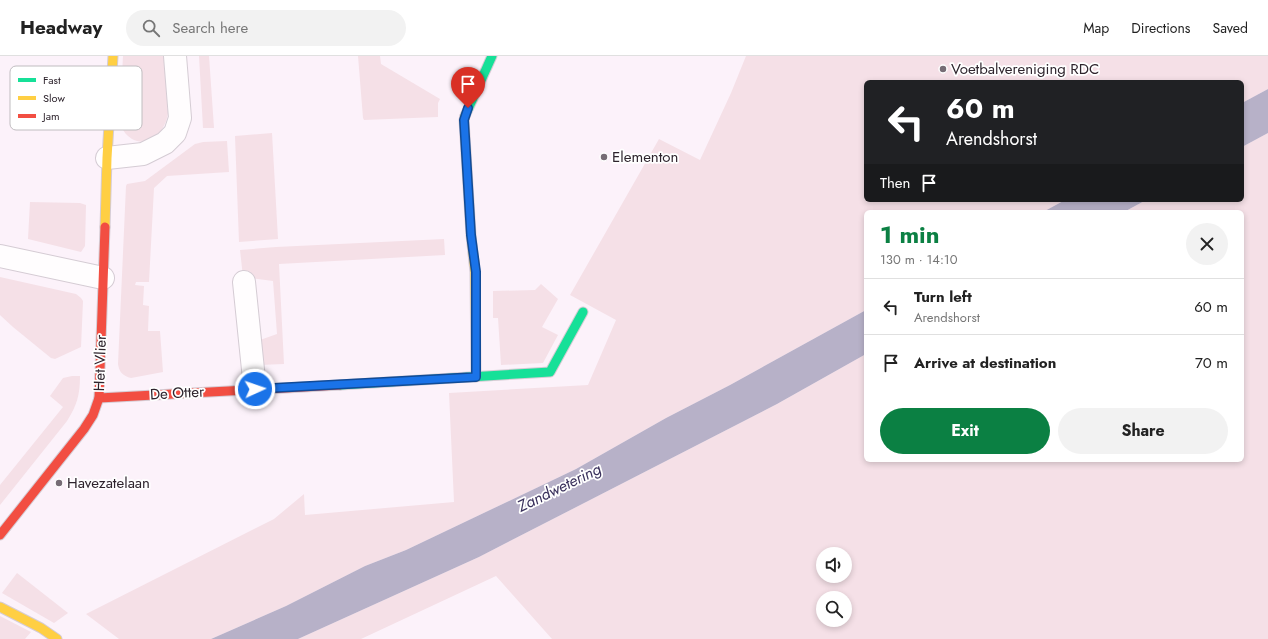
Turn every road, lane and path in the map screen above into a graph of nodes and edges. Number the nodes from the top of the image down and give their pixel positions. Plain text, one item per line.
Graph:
1 (113, 56) edge
2 (175, 56) edge
3 (492, 56) edge
4 (112, 66) edge
5 (109, 130) edge
6 (107, 158) junction
7 (0, 256) edge
8 (103, 278) junction
9 (244, 282) dead end
10 (583, 312) dead end
11 (476, 377) junction
12 (255, 389) junction
13 (99, 398) junction
14 (0, 535) edge
15 (0, 607) edge
16 (57, 639) edge

1 - 4 street, Het Vlier
2 - 6 street
3 - 11 street
5 - 6 street, Het Vlier
6 - 8 street, Het Vlier
7 - 8 street
8 - 13 street, Het Vlier
9 - 12 street
10 - 11 street, De Otter
11 - 12 street, De Otter
12 - 13 street, De Otter
13 - 14 street, Het Vlier
15 - 16 street

